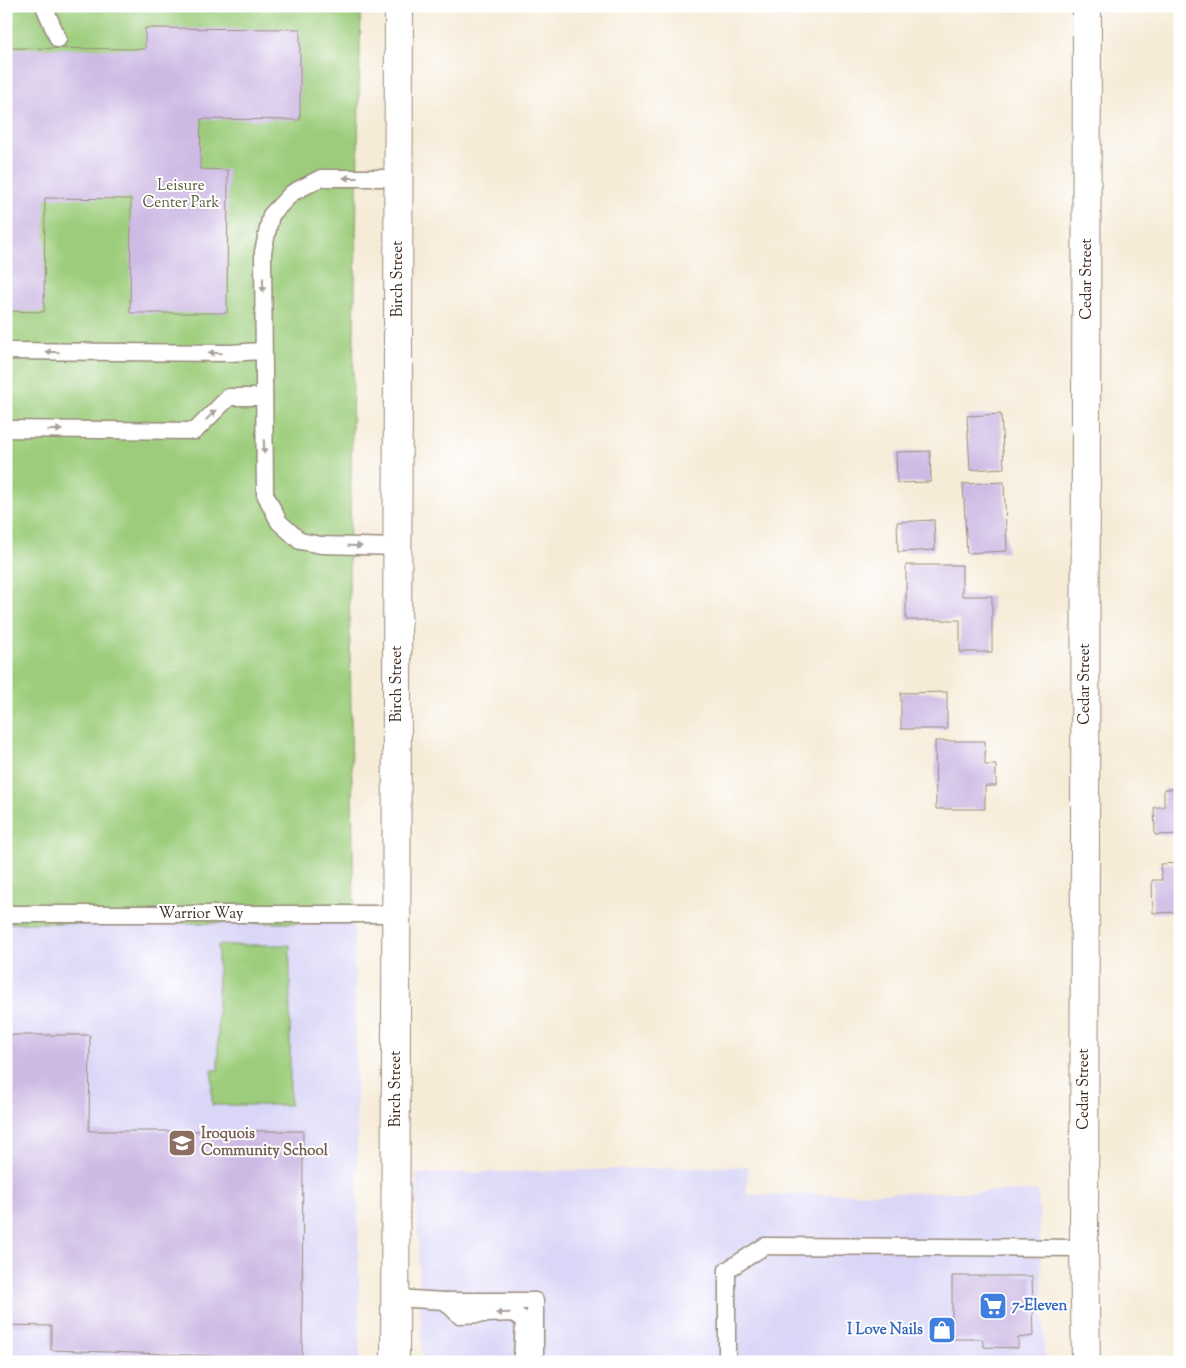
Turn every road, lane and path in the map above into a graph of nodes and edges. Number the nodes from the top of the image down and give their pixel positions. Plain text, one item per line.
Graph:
1 (44, 6) edge
2 (399, 6) edge
3 (1087, 6) edge
4 (58, 39) dead end
5 (398, 178) junction
6 (6, 351) edge
7 (263, 351) junction
8 (264, 397) junction
9 (6, 429) edge
10 (397, 547) junction
11 (6, 914) edge
12 (396, 914) junction
13 (1084, 1248) junction
14 (395, 1298) junction
15 (445, 1301) junction
16 (395, 1362) edge
17 (525, 1362) edge
18 (535, 1362) edge
19 (726, 1362) edge
20 (1086, 1362) edge

1 - 4 lane
2 - 5 street, Birch Street
3 - 13 street, Cedar Street
5 -> 7 lane
5 - 10 street, Birch Street
7 -> 6 lane
7 - 8 lane
9 -> 8 lane
8 -> 10 lane
10 - 12 street, Birch Street
11 - 12 lane, Warrior Way
12 - 14 street, Birch Street
13 - 19 lane
13 - 20 street, Cedar Street
14 - 15 lane
14 - 16 street, Birch Street
17 -> 15 lane
15 - 18 lane

